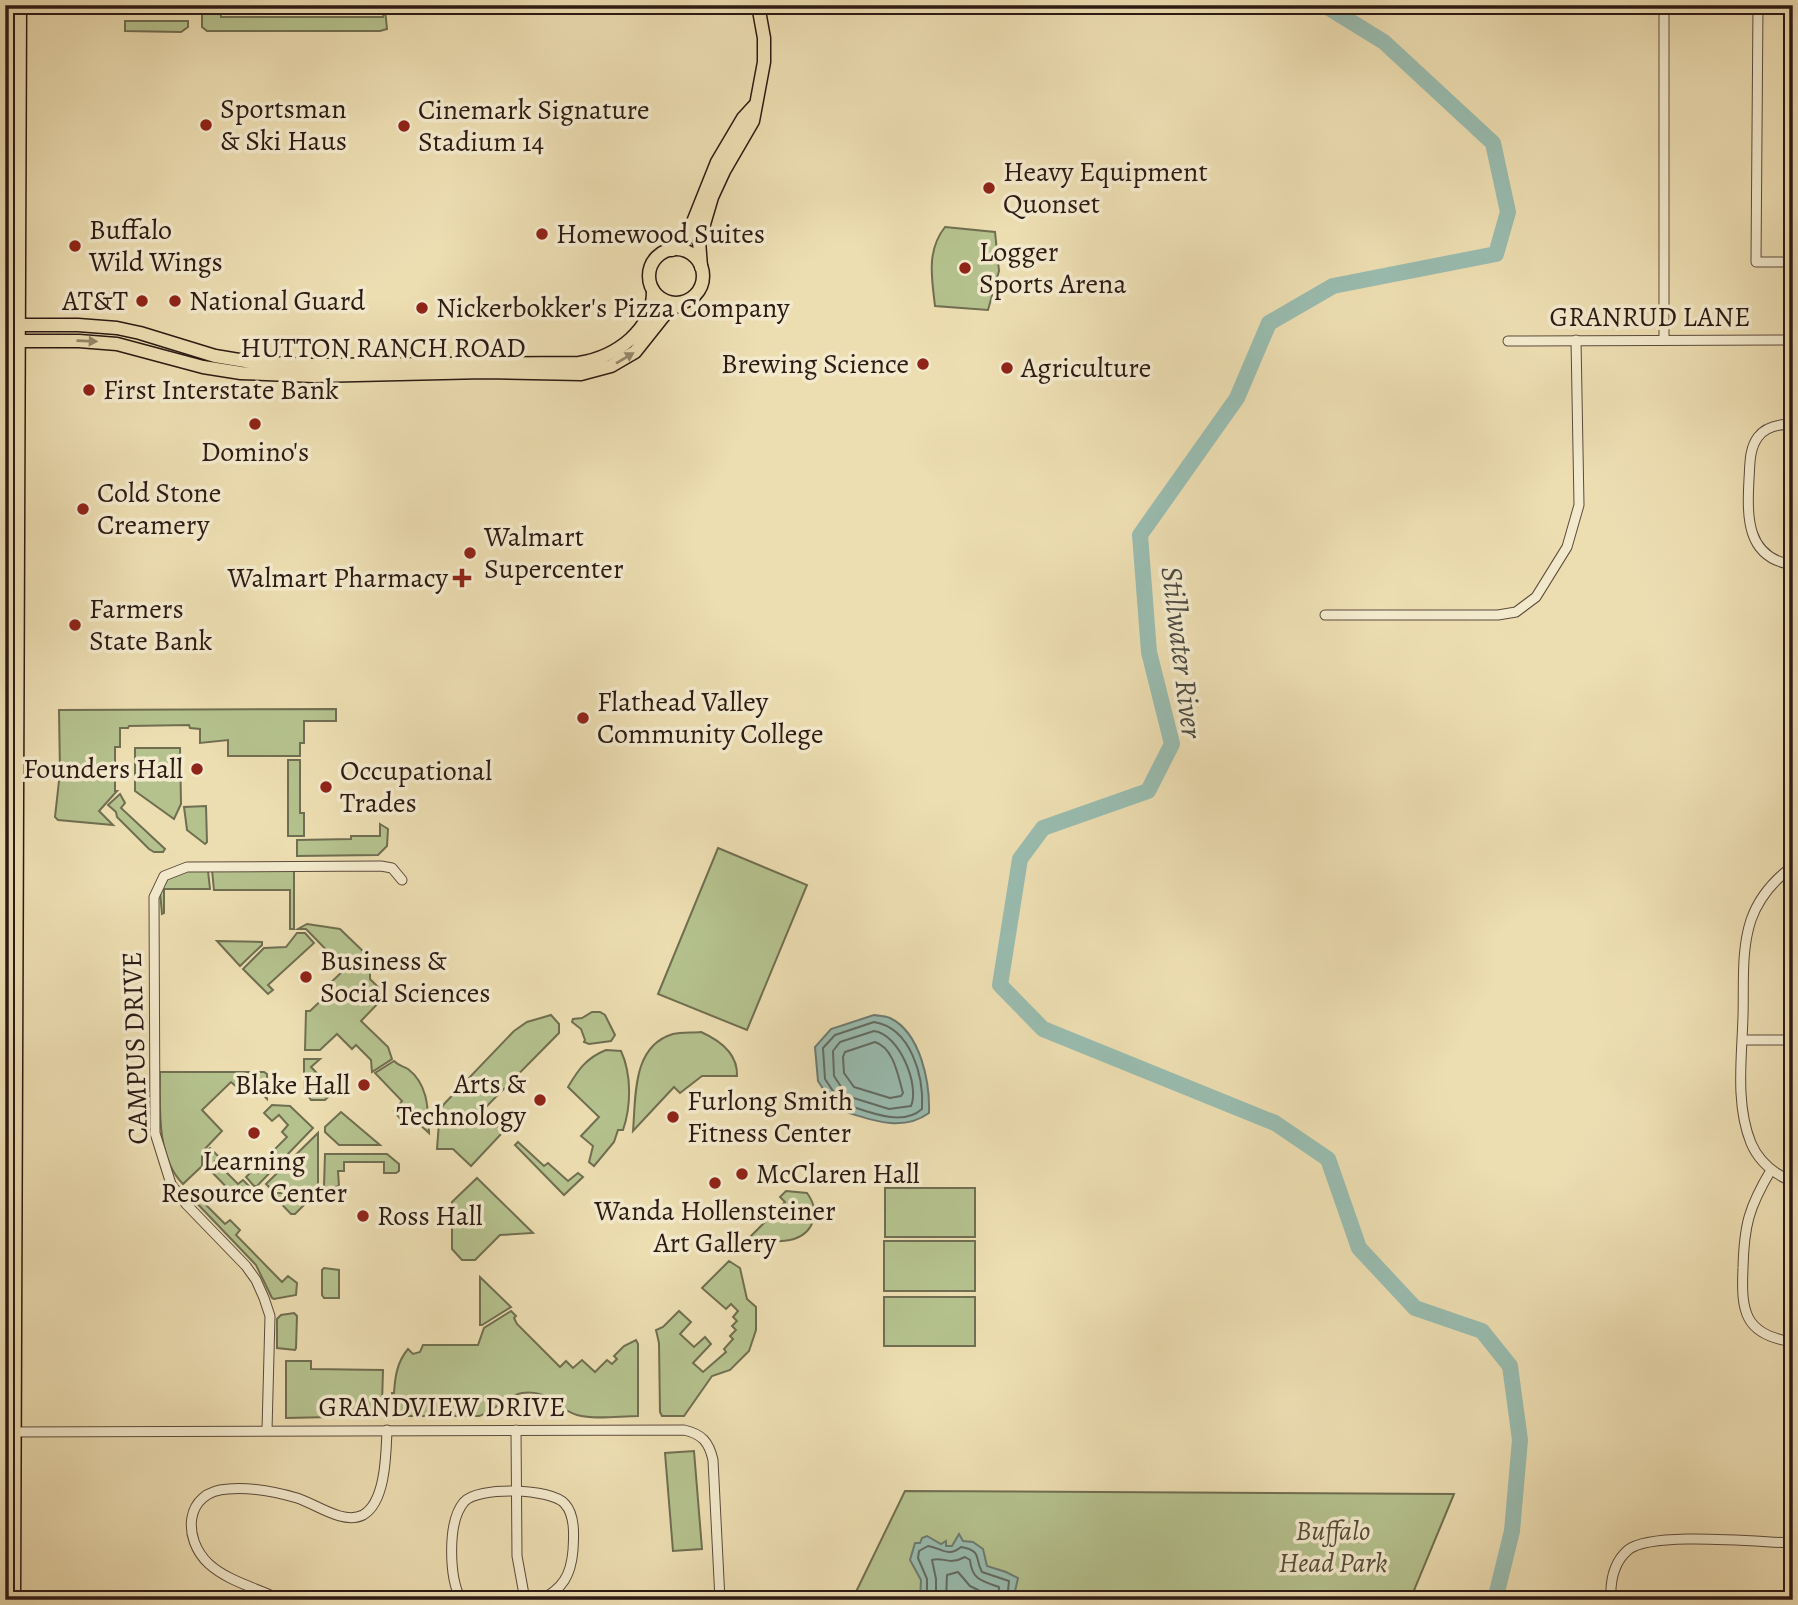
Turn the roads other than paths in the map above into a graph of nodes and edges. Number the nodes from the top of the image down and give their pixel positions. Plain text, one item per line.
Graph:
1 (20, 5) edge
2 (758, 5) edge
3 (1664, 5) edge
4 (1758, 5) edge
5 (755, 106) junction
6 (671, 250) junction
7 (1793, 262) edge
8 (701, 267) junction
9 (653, 290) junction
10 (681, 303) junction
11 (12, 325) edge
12 (1576, 340) junction
13 (1664, 340) junction
14 (1793, 340) edge
15 (12, 341) edge
16 (1508, 341) dead end
17 (1793, 424) edge
18 (1793, 565) edge
19 (1325, 615) dead end
20 (1793, 866) edge
21 (402, 880) dead end
22 (1743, 1040) junction
23 (1793, 1040) edge
24 (1771, 1170) junction
25 (1793, 1182) edge
26 (1793, 1342) edge
27 (267, 1430) junction
28 (387, 1430) junction
29 (516, 1430) junction
30 (10, 1432) edge
31 (516, 1492) junction
32 (1793, 1543) edge
33 (14, 1600) edge
34 (281, 1600) edge
35 (460, 1600) edge
36 (525, 1600) edge
37 (540, 1600) edge
38 (720, 1600) edge
39 (1611, 1600) edge

1 - 11 main road
2 - 5 main road
3 - 13 street
4 - 7 street
5 - 6 main road
5 - 8 main road
6 - 8 main road
6 - 9 main road
8 - 10 main road
9 - 10 main road
9 - 11 main road, HUTTON RANCH ROAD
15 -> 10 main road, HUTTON RANCH ROAD
11 - 15 main road
12 - 13 street, GRANRUD LANE
12 - 16 street, GRANRUD LANE
12 - 19 street
13 - 14 street, GRANRUD LANE
15 - 30 main road
17 - 18 street
20 - 22 street
21 - 27 street, CAMPUS DRIVE
22 - 23 street
22 - 24 street
24 - 25 street
24 - 26 street
27 - 28 street, GRANDVIEW DRIVE
27 - 30 street, GRANDVIEW DRIVE
28 - 29 street, GRANDVIEW DRIVE
28 - 34 street
29 - 31 street
29 - 38 street, GRANDVIEW DRIVE
30 - 33 main road
31 - 35 street
31 - 36 street
31 - 37 street
32 - 39 street

